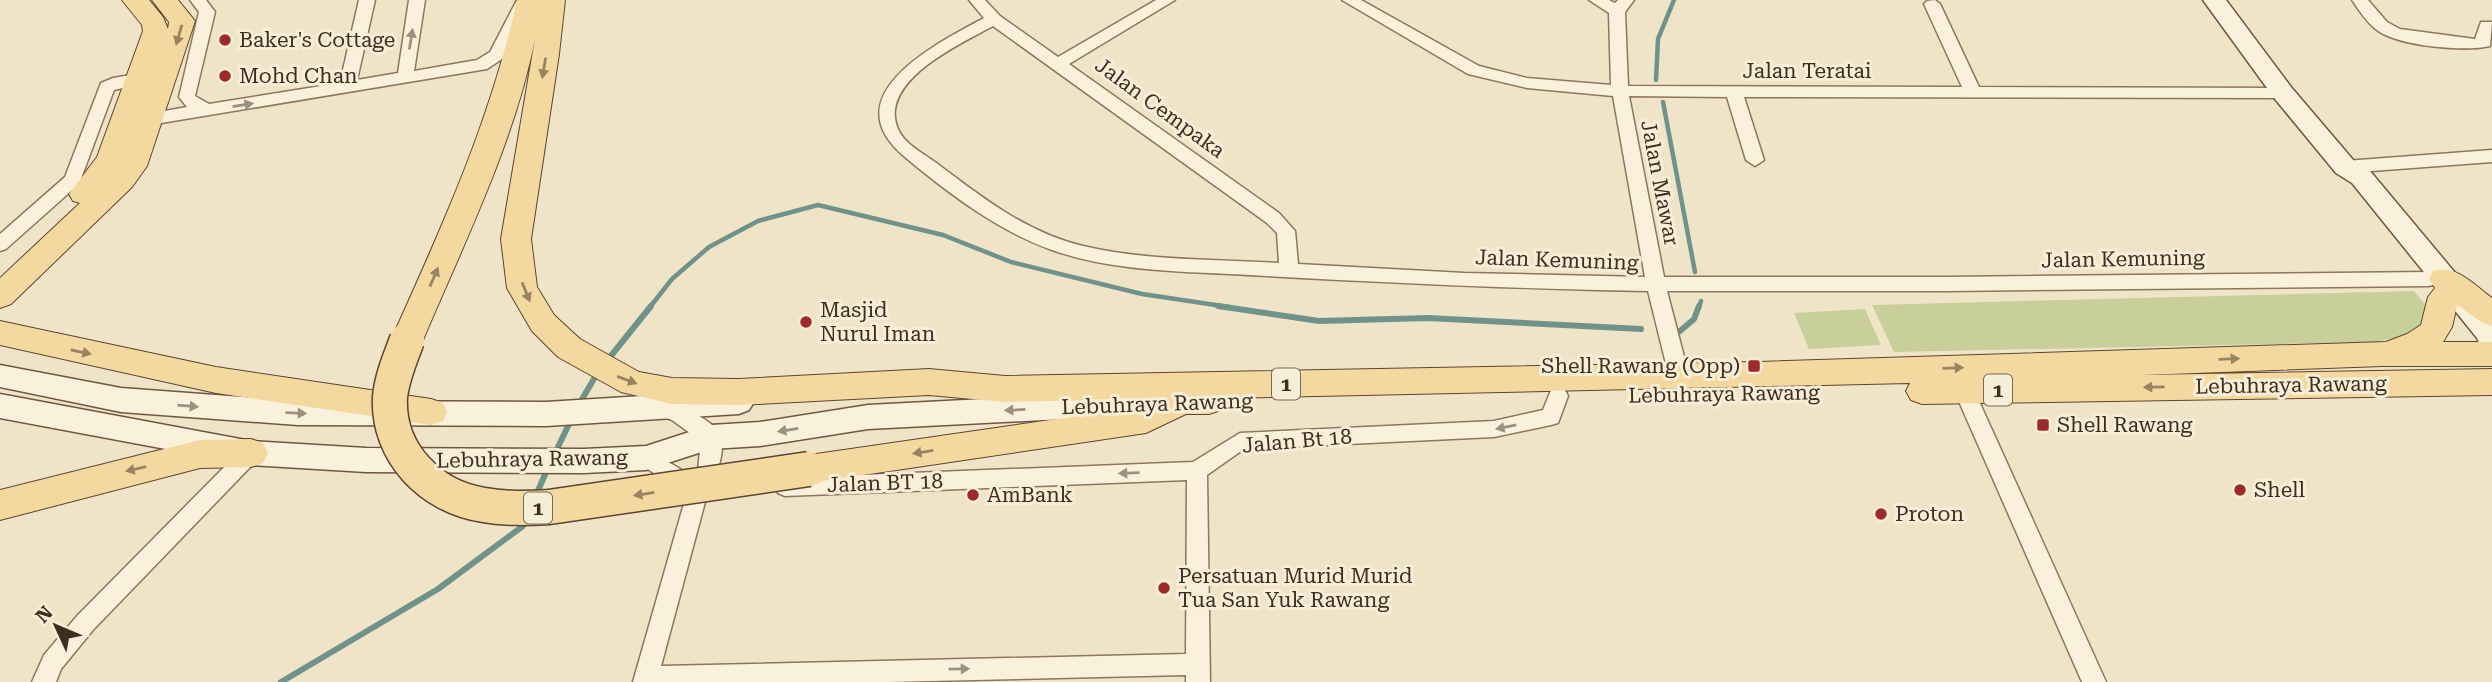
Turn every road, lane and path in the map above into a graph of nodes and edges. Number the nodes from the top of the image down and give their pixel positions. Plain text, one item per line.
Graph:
1 (135, 0) edge
2 (165, 0) edge
3 (198, 0) edge
4 (367, 0) edge
5 (417, 0) edge
6 (528, 0) edge
7 (552, 0) edge
8 (977, 0) edge
9 (1167, 0) edge
10 (1350, 0) edge
11 (1597, 0) edge
12 (2214, 0) edge
13 (2360, 0) edge
14 (1933, 4) dead end
15 (1622, 5) edge
16 (994, 19) junction
17 (2487, 26) dead end
18 (1059, 63) junction
19 (166, 74) junction
20 (138, 79) junction
21 (405, 79) junction
22 (347, 88) junction
23 (1620, 91) junction
24 (1734, 92) junction
25 (1974, 93) junction
26 (2283, 93) junction
27 (210, 110) junction
28 (151, 119) junction
29 (122, 124) junction
30 (2492, 156) edge
31 (1755, 159) dead end
32 (2345, 167) junction
33 (69, 230) junction
34 (2, 263) edge
35 (1289, 270) junction
36 (2439, 285) junction
37 (1656, 286) junction
38 (0, 296) edge
39 (2492, 314) edge
40 (7, 335) edge
41 (2492, 342) edge
42 (2382, 354) junction
43 (2485, 373) edge
44 (0, 376) edge
45 (1679, 376) junction
46 (1005, 389) junction
47 (1964, 390) junction
48 (1558, 396) junction
49 (1181, 401) junction
50 (0, 406) edge
51 (660, 408) junction
52 (431, 412) junction
53 (711, 437) junction
54 (251, 453) junction
55 (646, 458) junction
56 (1197, 471) junction
57 (698, 490) junction
58 (0, 505) edge
59 (1198, 673) edge
60 (802, 678) edge
61 (645, 679) edge
62 (44, 682) edge
63 (2094, 682) edge

1 - 20 main road
2 -> 19 main road
3 - 27 street
4 - 22 street
21 -> 5 street
6 - 21 street
49 -> 6 main road, 1, bridge
7 -> 46 main road
8 - 16 street, Jalan Cempaka
9 - 18 street
10 - 23 street, Jalan Teratai
11 - 15 street
12 - 26 street
13 - 17 street
14 - 25 street
15 - 23 street, Jalan Mawar
16 - 18 street, Jalan Cempaka
16 - 35 street, Jalan Kemuning
18 - 35 street, Jalan Cempaka
19 - 20 street
19 - 28 main road
20 - 29 main road
20 - 34 street
21 - 22 street
27 -> 22 street
23 - 24 street, Jalan Teratai
23 - 37 street, Jalan Mawar
24 - 25 street, Jalan Teratai
24 - 31 street
25 - 26 street, Jalan Teratai
26 - 32 street
27 - 28 street
28 - 29 street
28 - 33 main road
29 - 34 main road
30 - 32 street
32 - 36 street
33 - 38 main road
33 - 40 main road
35 - 37 street, Jalan Kemuning
36 - 37 street, Jalan Kemuning
36 - 39 main road
36 - 41 street
36 - 42 main road
36 - 43 street
37 - 45 street, Jalan Mawar
40 -> 52 main road
42 - 43 main road, Lebuhraya Rawang / 1
45 -> 42 main road, Lebuhraya Rawang / 1
43 -> 47 main road, Lebuhraya Rawang / 1
44 -> 52 street, Lebuhraya Rawang
45 - 46 main road, Lebuhraya Rawang / 1
46 - 51 street, Lebuhraya Rawang
47 - 48 main road, Lebuhraya Rawang / 1
47 - 63 street
48 - 49 main road, Lebuhraya Rawang / 1
48 -> 56 street, Jalan Bt 18
49 -> 53 street, Lebuhraya Rawang
50 - 54 street, Lebuhraya Rawang
51 - 52 street, Lebuhraya Rawang
51 - 53 street
53 - 55 street, Lebuhraya Rawang
53 - 57 street
54 - 55 street, Lebuhraya Rawang
54 -> 58 main road
54 - 62 street
55 - 57 street
56 -> 57 street, Jalan BT 18
56 - 59 street
57 - 61 street
60 -> 59 street
60 - 61 street

